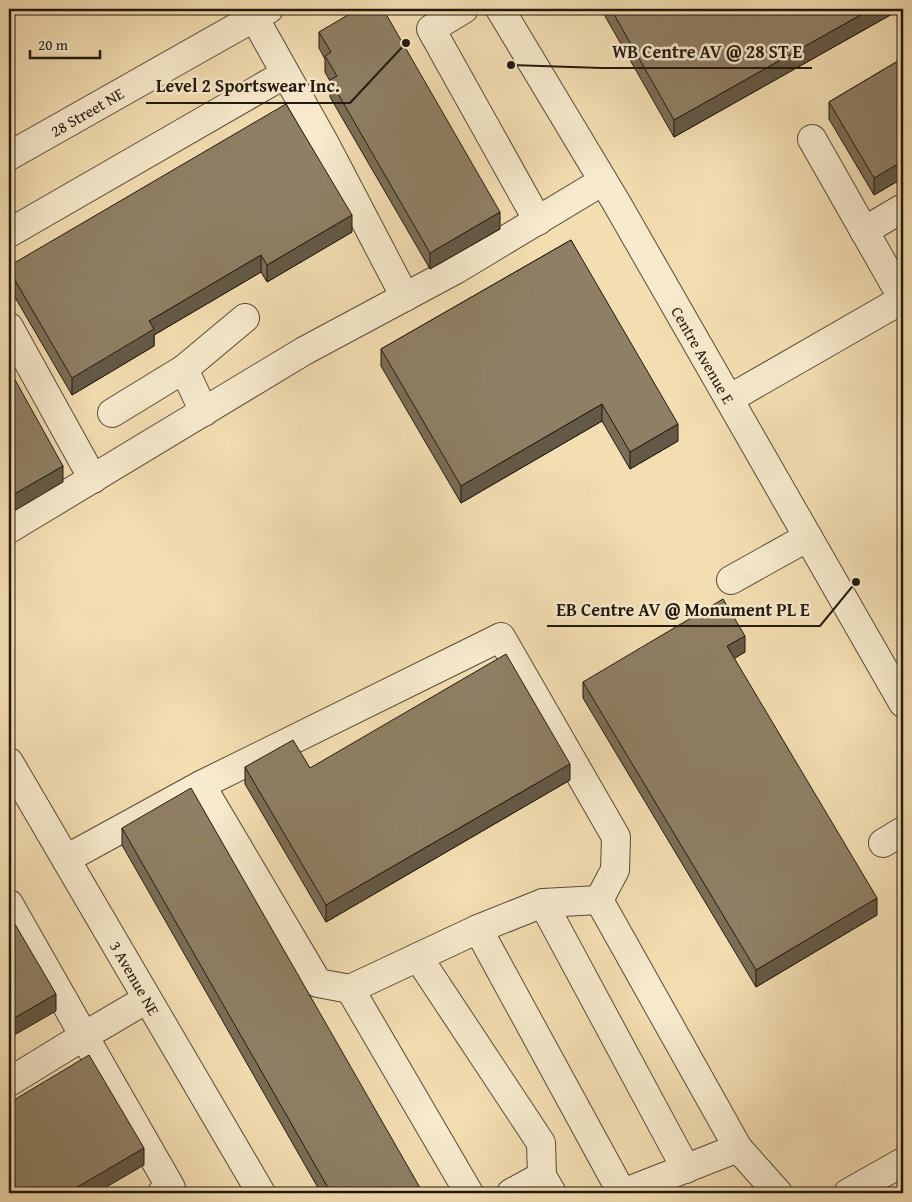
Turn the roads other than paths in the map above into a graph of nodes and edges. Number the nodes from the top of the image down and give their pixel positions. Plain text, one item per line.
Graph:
1 (464, 9) edge
2 (500, 9) edge
3 (261, 13) edge
4 (285, 74) junction
5 (812, 139) dead end
6 (9, 156) edge
7 (603, 181) junction
8 (903, 208) edge
9 (538, 221) junction
10 (864, 231) junction
11 (9, 233) edge
12 (405, 297) junction
13 (903, 299) edge
14 (245, 318) dead end
15 (9, 327) edge
16 (184, 369) junction
17 (729, 399) junction
18 (204, 412) junction
19 (112, 413) dead end
20 (93, 480) junction
21 (9, 529) edge
22 (808, 537) junction
23 (731, 580) dead end
24 (896, 675) edge
25 (903, 703) edge
26 (9, 762) edge
27 (202, 785) junction
28 (66, 859) junction
29 (599, 900) junction
30 (543, 903) junction
31 (9, 904) edge
32 (478, 929) junction
33 (418, 957) junction
34 (350, 989) junction
35 (147, 999) junction
36 (84, 1036) junction
37 (9, 1082) edge
38 (738, 1148) junction
39 (903, 1162) edge
40 (686, 1169) junction
41 (547, 1185) edge
42 (162, 1193) edge
43 (262, 1193) edge
44 (469, 1193) edge
45 (510, 1193) edge
46 (622, 1193) edge
47 (778, 1193) edge
48 (848, 1193) edge

1 - 9 street
2 - 7 street, Centre Avenue E
3 - 4 street
3 - 6 street, 28 Street NE
4 - 11 street
4 - 12 street
5 - 10 street
7 - 9 street
7 - 17 street, Centre Avenue E
8 - 10 street
9 - 12 street
10 - 13 street
12 - 18 street
13 - 17 street
14 - 16 street
15 - 20 street
16 - 18 street
16 - 19 street
17 - 22 street, Centre Avenue E
18 - 20 street
20 - 21 street
22 - 23 street
22 - 24 street, Centre Avenue E
24 - 25 street, Centre Avenue E
26 - 28 street, 3 Avenue NE
27 - 28 street
27 - 29 street
27 - 34 street
28 - 35 street, 3 Avenue NE
29 - 30 street
29 - 38 street
30 - 32 street
30 - 40 street
31 - 36 street
32 - 33 street
32 - 46 street
33 - 34 street
33 - 41 street
34 - 44 street
35 - 36 street
35 - 43 street, 3 Avenue NE
36 - 37 street
36 - 42 street
38 - 40 street
38 - 47 street
39 - 48 street
40 - 46 street
41 - 45 street

